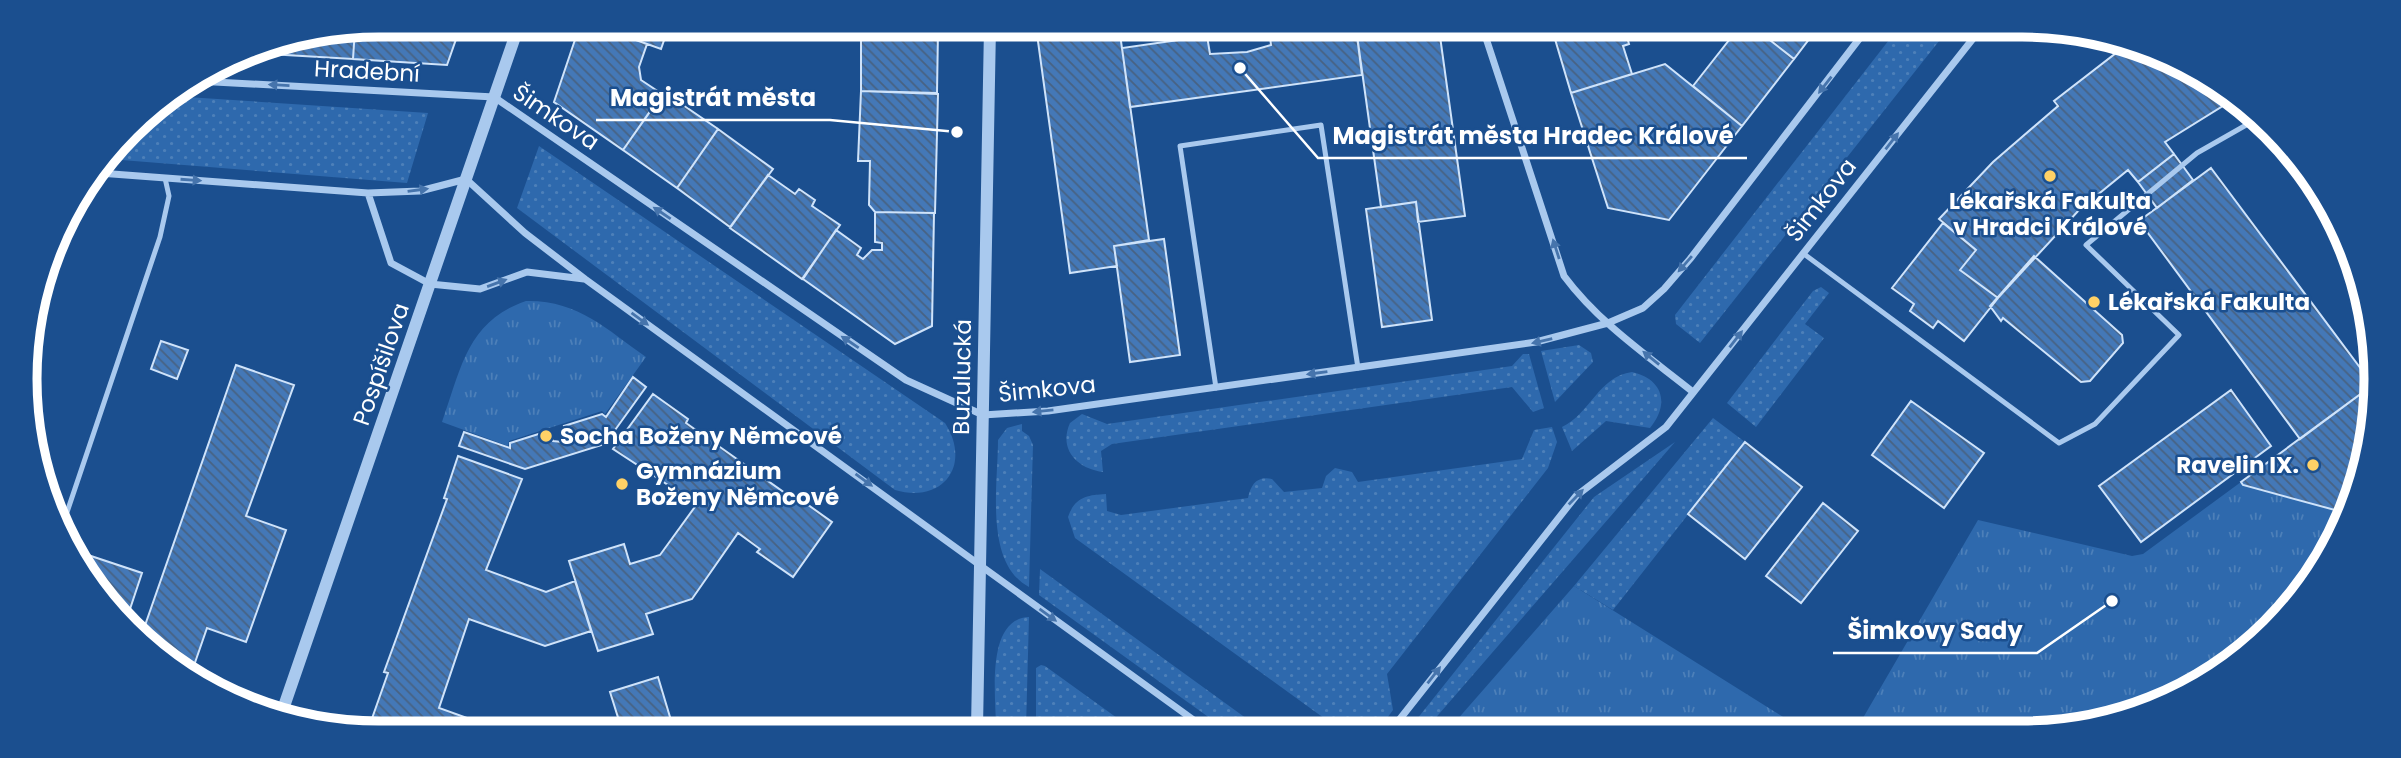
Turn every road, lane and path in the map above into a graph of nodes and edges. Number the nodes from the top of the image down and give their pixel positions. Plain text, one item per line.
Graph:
1 (515, 37) edge
2 (990, 37) edge
3 (1486, 37) edge
4 (1861, 37) edge
5 (1974, 37) edge
6 (210, 82) edge
7 (494, 97) junction
8 (2249, 123) edge
9 (105, 173) edge
10 (165, 178) junction
11 (466, 179) junction
12 (368, 193) junction
13 (1804, 254) junction
14 (585, 279) junction
15 (430, 284) junction
16 (1608, 323) junction
17 (1358, 368) junction
18 (1216, 388) junction
19 (1693, 392) junction
20 (983, 415) junction
21 (66, 516) edge
22 (980, 564) junction
23 (284, 708) edge
24 (977, 721) edge
25 (1195, 721) edge
26 (1398, 721) edge

1 - 7 street, Pospíšilova
2 - 20 street, Buzulucká
16 -> 3 street
4 -> 16 street, Šimkova
13 -> 5 street, Šimkova
7 -> 6 street, Hradební
7 - 11 street, Pospíšilova
20 -> 7 street, Šimkova
8 - 13 lane
9 - 10 street
10 -> 12 street
10 - 21 lane
12 -> 11 street
11 - 14 street
11 - 15 street, Pospíšilova
12 - 15 street
19 -> 13 street, Šimkova
15 -> 14 street
14 -> 22 street
15 - 23 street, Pospíšilova
16 -> 17 street, Šimkova
19 -> 16 street
17 -> 18 street, Šimkova
17 - 18 lane
18 -> 20 street, Šimkova
26 -> 19 street, Šimkova
20 - 22 street, Buzulucká
22 - 24 street, Buzulucká
22 -> 25 street

